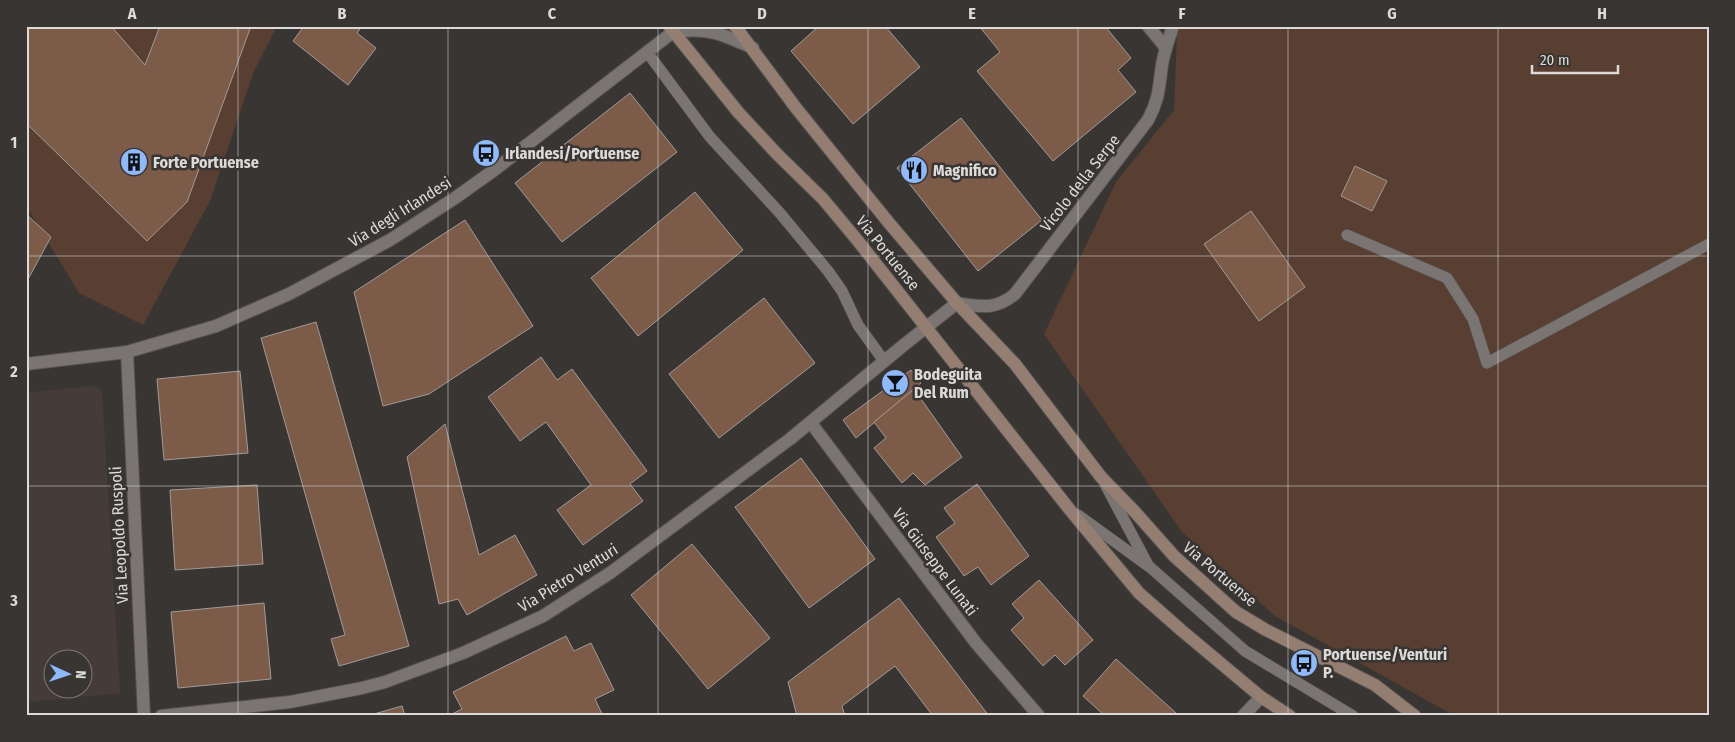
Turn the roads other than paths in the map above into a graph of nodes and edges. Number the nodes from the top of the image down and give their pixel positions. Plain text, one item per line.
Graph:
1 (736, 26) edge
2 (1148, 26) edge
3 (1173, 26) edge
4 (671, 29) edge
5 (753, 48) junction
6 (1166, 48) junction
7 (647, 52) junction
8 (1347, 235) dead end
9 (1709, 244) edge
10 (957, 303) junction
11 (926, 327) junction
12 (127, 352) junction
13 (884, 361) junction
14 (26, 364) edge
15 (812, 423) junction
16 (1101, 477) junction
17 (1070, 510) junction
18 (1150, 568) junction
19 (1261, 697) junction
20 (144, 716) edge
21 (161, 716) edge
22 (1039, 716) edge
23 (1243, 716) edge
24 (1290, 716) edge
25 (1353, 716) edge
26 (1415, 716) edge

1 - 5 main road, Via Portuense
2 - 6 street
3 - 6 street, Vicolo della Serpe
4 - 5 street
4 - 7 street, Via degli Irlandesi
4 - 11 main road, Via Portuense
5 - 10 main road, Via Portuense
6 - 10 street, Vicolo della Serpe
7 - 12 street, Via degli Irlandesi
7 - 13 lane
8 - 9 lane
10 - 11 street, Via Pietro Venturi
10 - 16 main road, Via Portuense
11 - 13 street, Via Pietro Venturi
11 - 17 main road, Via Portuense
12 - 14 street, Via degli Irlandesi
12 - 20 street, Via Leopoldo Ruspoli
13 - 15 street, Via Pietro Venturi
15 - 21 street, Via Pietro Venturi
15 - 22 street, Via Giuseppe Lunati
16 - 18 lane, Via Portuense
16 - 26 main road, Via Portuense
17 - 18 lane, Via Portuense
17 - 19 main road, Via Portuense
18 - 25 lane, Via Portuense
19 - 23 street
19 - 24 main road, Via Portuense

